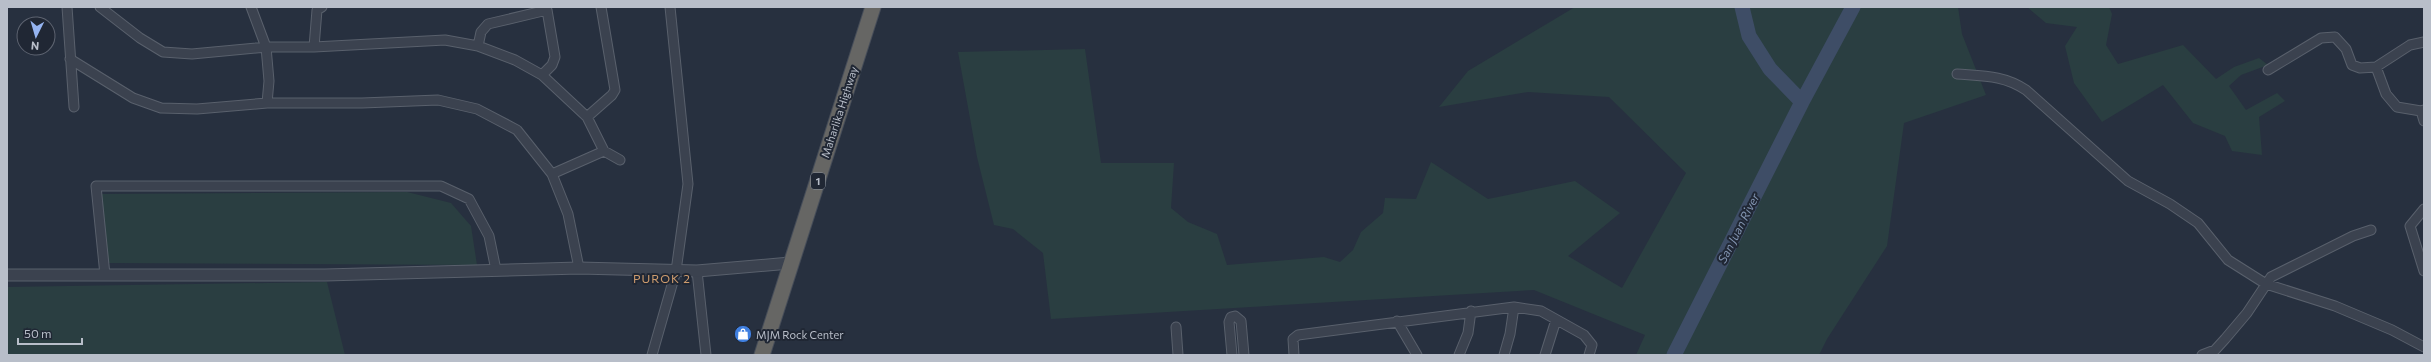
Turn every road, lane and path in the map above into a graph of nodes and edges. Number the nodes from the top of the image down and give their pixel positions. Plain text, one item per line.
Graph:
1 (67, 7) edge
2 (100, 7) edge
3 (251, 7) edge
4 (322, 7) edge
5 (601, 7) edge
6 (670, 7) edge
7 (873, 7) edge
8 (2424, 42) edge
9 (478, 46) junction
10 (266, 47) junction
11 (314, 47) junction
12 (70, 59) junction
13 (2376, 67) junction
14 (2268, 70) dead end
15 (1958, 74) dead end
16 (542, 75) junction
17 (268, 103) junction
18 (74, 107) dead end
19 (2422, 111) edge
20 (587, 117) junction
21 (2424, 121) edge
22 (604, 151) junction
23 (620, 160) dead end
24 (552, 174) junction
25 (2424, 209) edge
26 (2371, 230) dead end
27 (790, 263) junction
28 (579, 268) junction
29 (496, 270) junction
30 (676, 271) junction
31 (697, 271) junction
32 (2424, 271) edge
33 (7, 275) edge
34 (105, 275) junction
35 (2266, 284) junction
36 (1514, 307) junction
37 (1471, 311) junction
38 (1556, 320) junction
39 (1396, 321) junction
40 (1176, 327) dead end
41 (2424, 347) edge
42 (652, 355) edge
43 (706, 355) edge
44 (762, 355) edge
45 (1178, 355) edge
46 (1232, 355) edge
47 (1244, 355) edge
48 (1294, 355) edge
49 (1417, 355) edge
50 (1459, 355) edge
51 (1504, 355) edge
52 (1545, 355) edge
53 (1589, 355) edge
54 (2202, 355) edge

1 - 12 street
2 - 10 street
3 - 10 street
4 - 11 street
5 - 20 street
6 - 30 street
7 - 27 highway, Maharlika Highway / 1
8 - 13 street
9 - 11 street
9 - 16 street
9 - 16 street
10 - 11 street
10 - 17 street
12 - 17 street
12 - 18 street
13 - 14 street
13 - 19 street
15 - 35 street
16 - 20 street
17 - 24 street
19 - 21 street
20 - 22 street
22 - 23 street
22 - 24 street
24 - 28 street
25 - 32 street
26 - 35 street
27 - 31 street
27 - 44 highway, Maharlika Highway / 1
28 - 29 street
28 - 30 street
29 - 34 street
29 - 34 street
30 - 31 street
30 - 42 street
31 - 43 street
33 - 34 street
35 - 41 street
35 - 54 street
36 - 37 street
36 - 38 street
36 - 51 street
37 - 39 street
37 - 50 street
38 - 52 street
38 - 53 street
39 - 48 street
39 - 49 street
40 - 45 street
46 - 47 street

